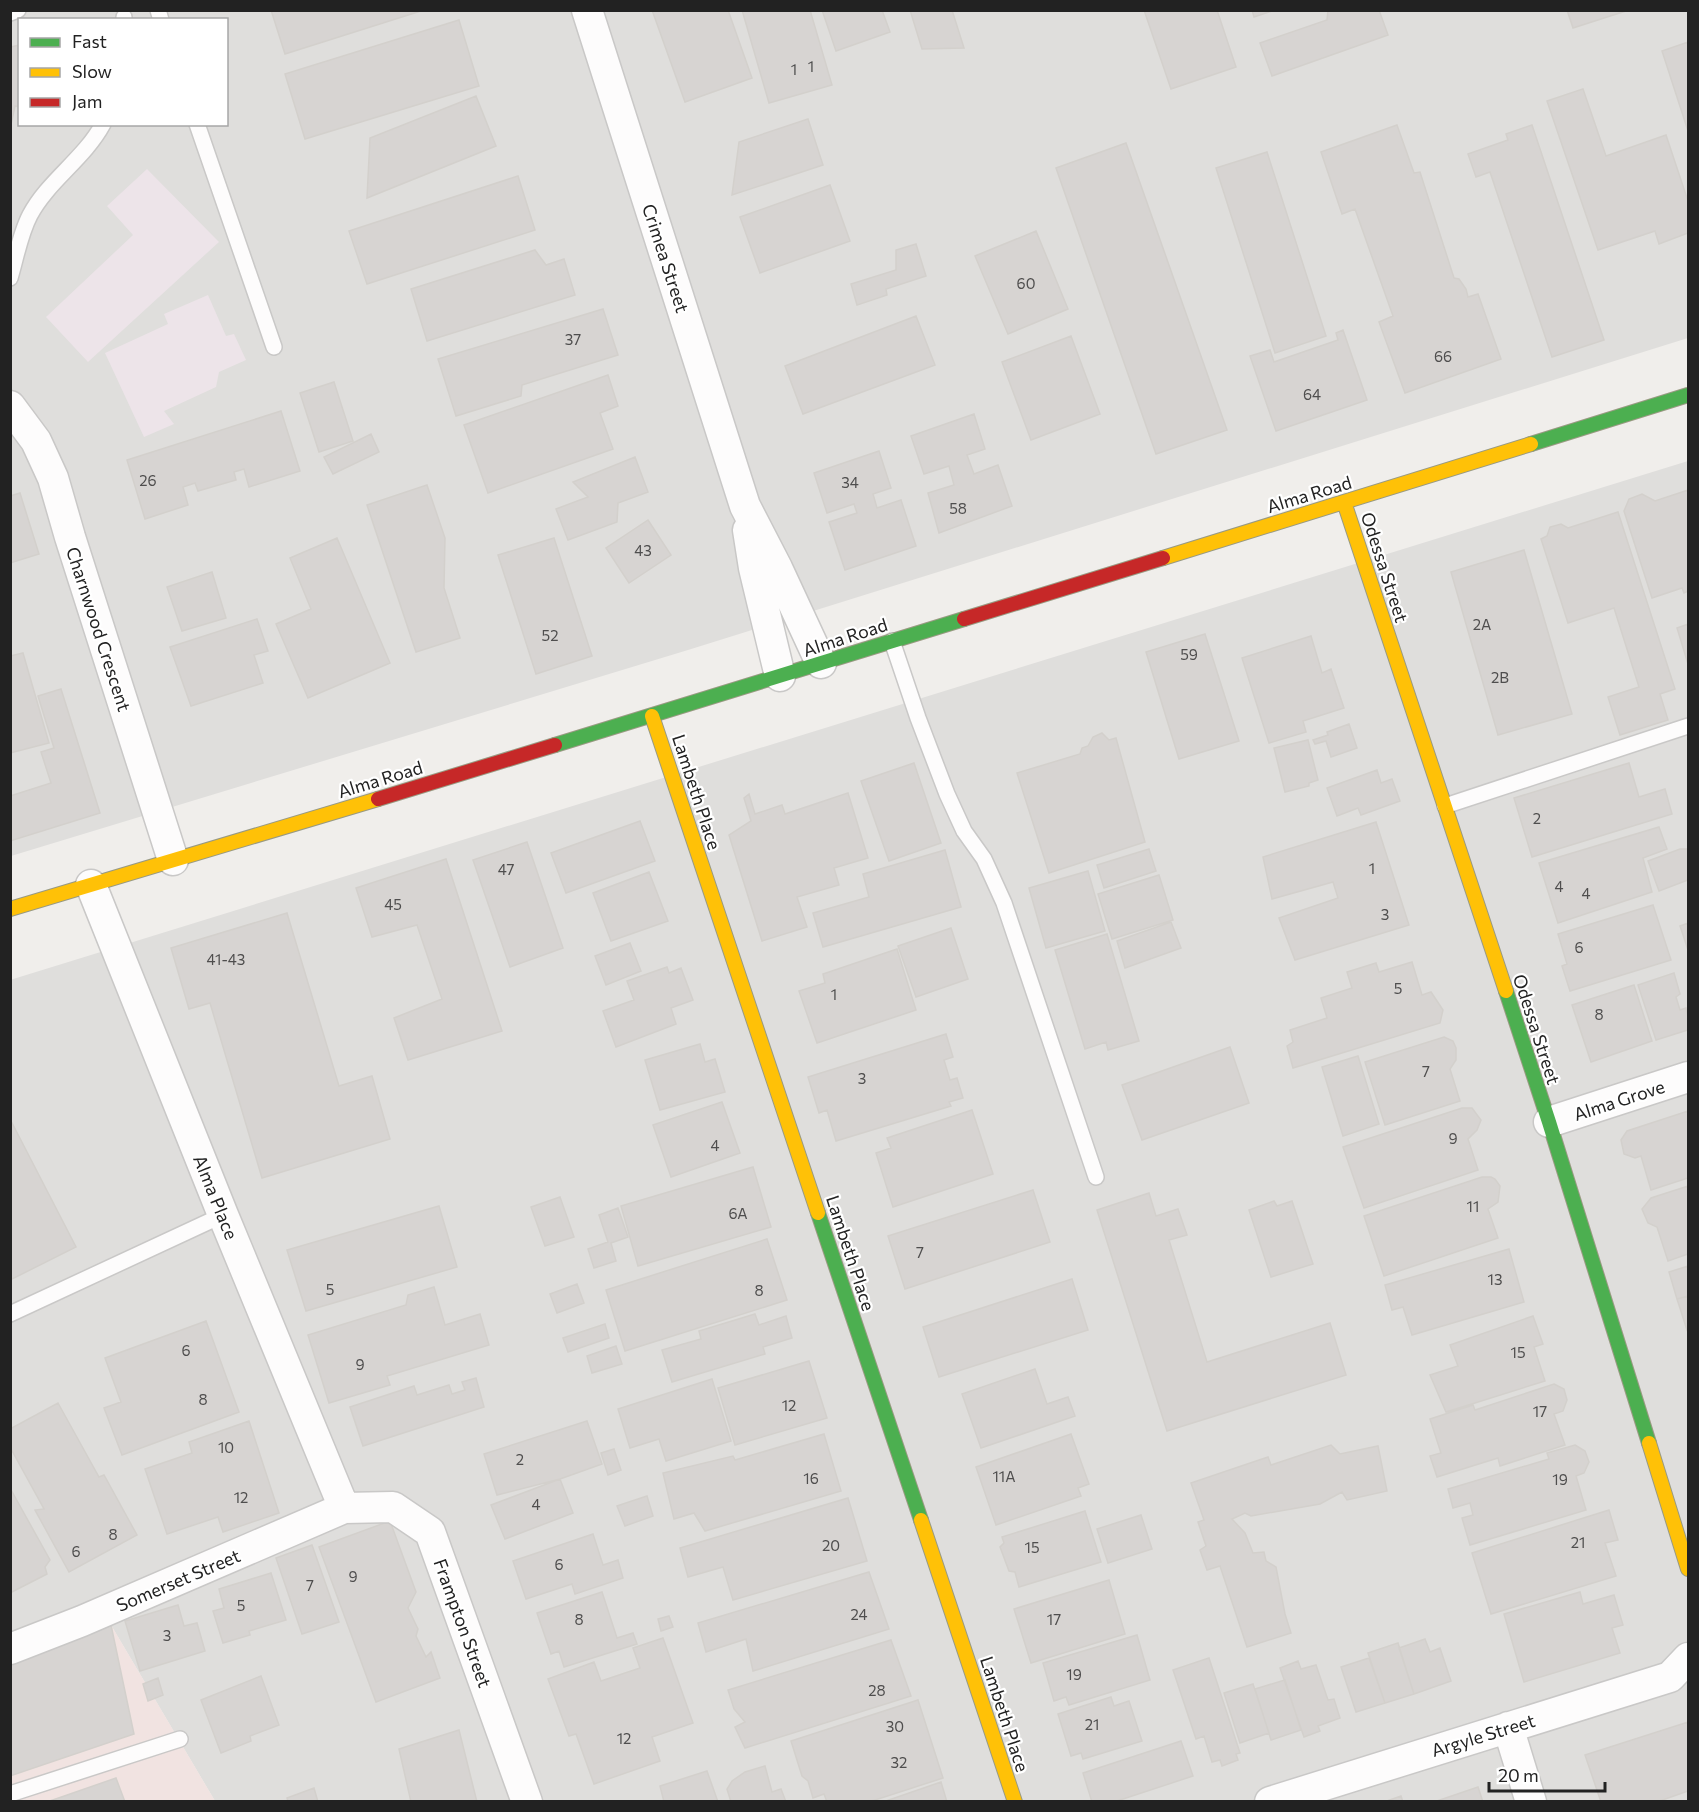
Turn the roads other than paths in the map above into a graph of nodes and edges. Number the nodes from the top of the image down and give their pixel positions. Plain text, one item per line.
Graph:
1 (18, 10) edge
2 (587, 10) edge
3 (10, 13) edge
4 (102, 126) edge
5 (198, 126) edge
6 (10, 278) edge
7 (274, 347) dead end
8 (1689, 395) edge
9 (10, 406) edge
10 (1344, 502) junction
11 (745, 506) junction
12 (892, 641) junction
13 (821, 663) junction
14 (780, 676) junction
15 (652, 716) junction
16 (1689, 726) edge
17 (1444, 806) junction
18 (172, 860) junction
19 (90, 885) junction
20 (10, 909) edge
21 (1689, 1077) edge
22 (1549, 1122) junction
23 (1096, 1177) dead end
24 (223, 1215) junction
25 (10, 1314) edge
26 (344, 1508) junction
27 (1689, 1569) edge
28 (10, 1649) edge
29 (1689, 1658) edge
30 (1508, 1727) junction
31 (180, 1739) dead end
32 (10, 1794) edge
33 (527, 1802) edge
34 (1015, 1802) edge
35 (1270, 1802) edge
36 (1532, 1802) edge

1 - 3 lane
2 - 11 street, Crimea Street
4 - 6 lane
5 - 7 lane
8 - 10 street, Alma Road
9 - 18 street, Charnwood Crescent
10 - 12 street, Alma Road
10 - 17 street, Odessa Street
11 - 13 street, Crimea Street
11 - 14 street, Crimea Street
12 - 13 street, Alma Road
12 - 23 lane
13 - 14 street, Alma Road
14 - 15 street, Alma Road
15 - 18 street, Alma Road
15 - 34 street, Lambeth Place
16 - 17 lane
17 - 22 street, Odessa Street
18 - 19 street, Alma Road
19 - 20 street, Alma Road
19 - 24 street, Alma Place
21 - 22 street, Alma Grove
22 - 27 street, Odessa Street
24 - 25 lane
24 - 26 street, Alma Place
26 - 28 street, Somerset Street
26 - 33 street, Frampton Street
29 - 30 street, Argyle Street
30 - 35 street, Argyle Street
30 - 36 street
31 - 32 lane

